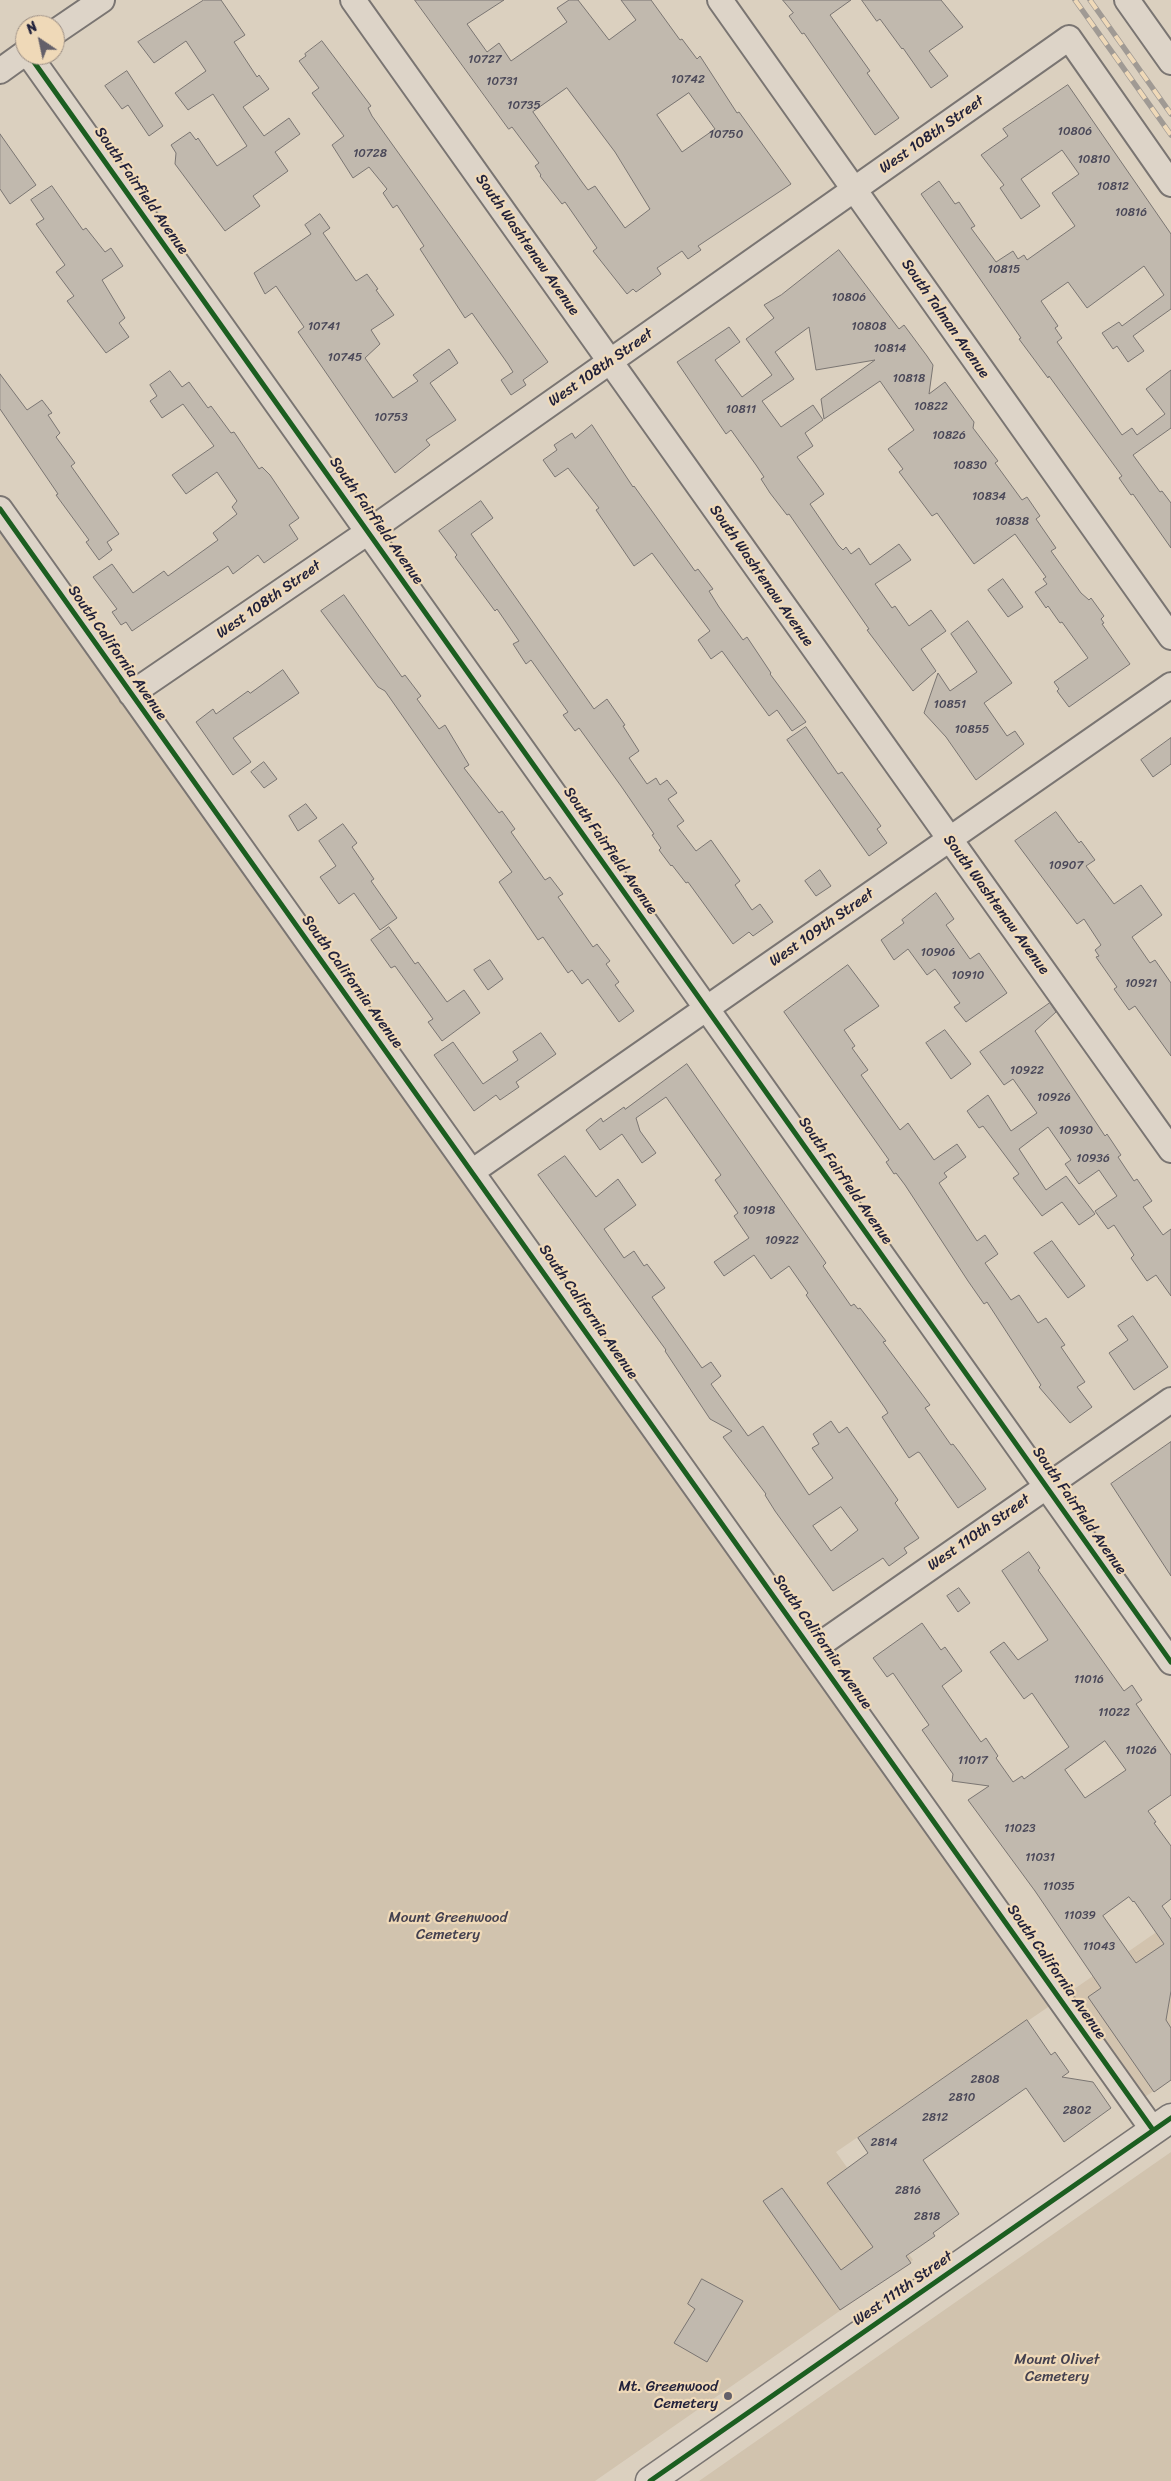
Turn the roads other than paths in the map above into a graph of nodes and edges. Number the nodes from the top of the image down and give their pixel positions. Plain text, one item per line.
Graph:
1 (102, 0) edge
2 (353, 0) edge
3 (720, 0) edge
4 (1127, 0) edge
5 (65, 25) edge
6 (15, 60) edge
7 (1171, 62) edge
8 (36, 65) edge
9 (0, 70) edge
10 (1171, 184) edge
11 (853, 190) junction
12 (609, 362) junction
13 (0, 509) edge
14 (368, 532) junction
15 (1171, 637) edge
16 (1171, 685) edge
17 (131, 694) junction
18 (949, 840) junction
19 (707, 1008) junction
20 (1171, 1150) edge
21 (473, 1171) junction
22 (1171, 1400) edge
23 (1046, 1486) junction
24 (812, 1650) junction
25 (1171, 1662) edge
26 (1162, 2124) edge
27 (650, 2481) edge

1 - 5 street
2 - 12 street, South Washtenaw Avenue
3 - 11 street, South Talman Avenue
4 - 7 street
6 - 9 street
8 - 14 street, South Fairfield Avenue
10 - 11 street, West 108th Street
11 - 12 street, West 108th Street
11 - 15 street, South Talman Avenue
12 - 14 street, West 108th Street
12 - 18 street, South Washtenaw Avenue
13 - 17 street, South California Avenue
14 - 17 street, West 108th Street
14 - 19 street, South Fairfield Avenue
16 - 18 street, West 109th Street
17 - 21 street, South California Avenue
18 - 19 street, West 109th Street
18 - 20 street, South Washtenaw Avenue
19 - 21 street, West 109th Street
19 - 23 street, South Fairfield Avenue
21 - 24 street, South California Avenue
22 - 23 street, West 110th Street
23 - 24 street, West 110th Street
23 - 25 street, South Fairfield Avenue
24 - 26 street, South California Avenue
26 - 27 main road, West 111th Street

